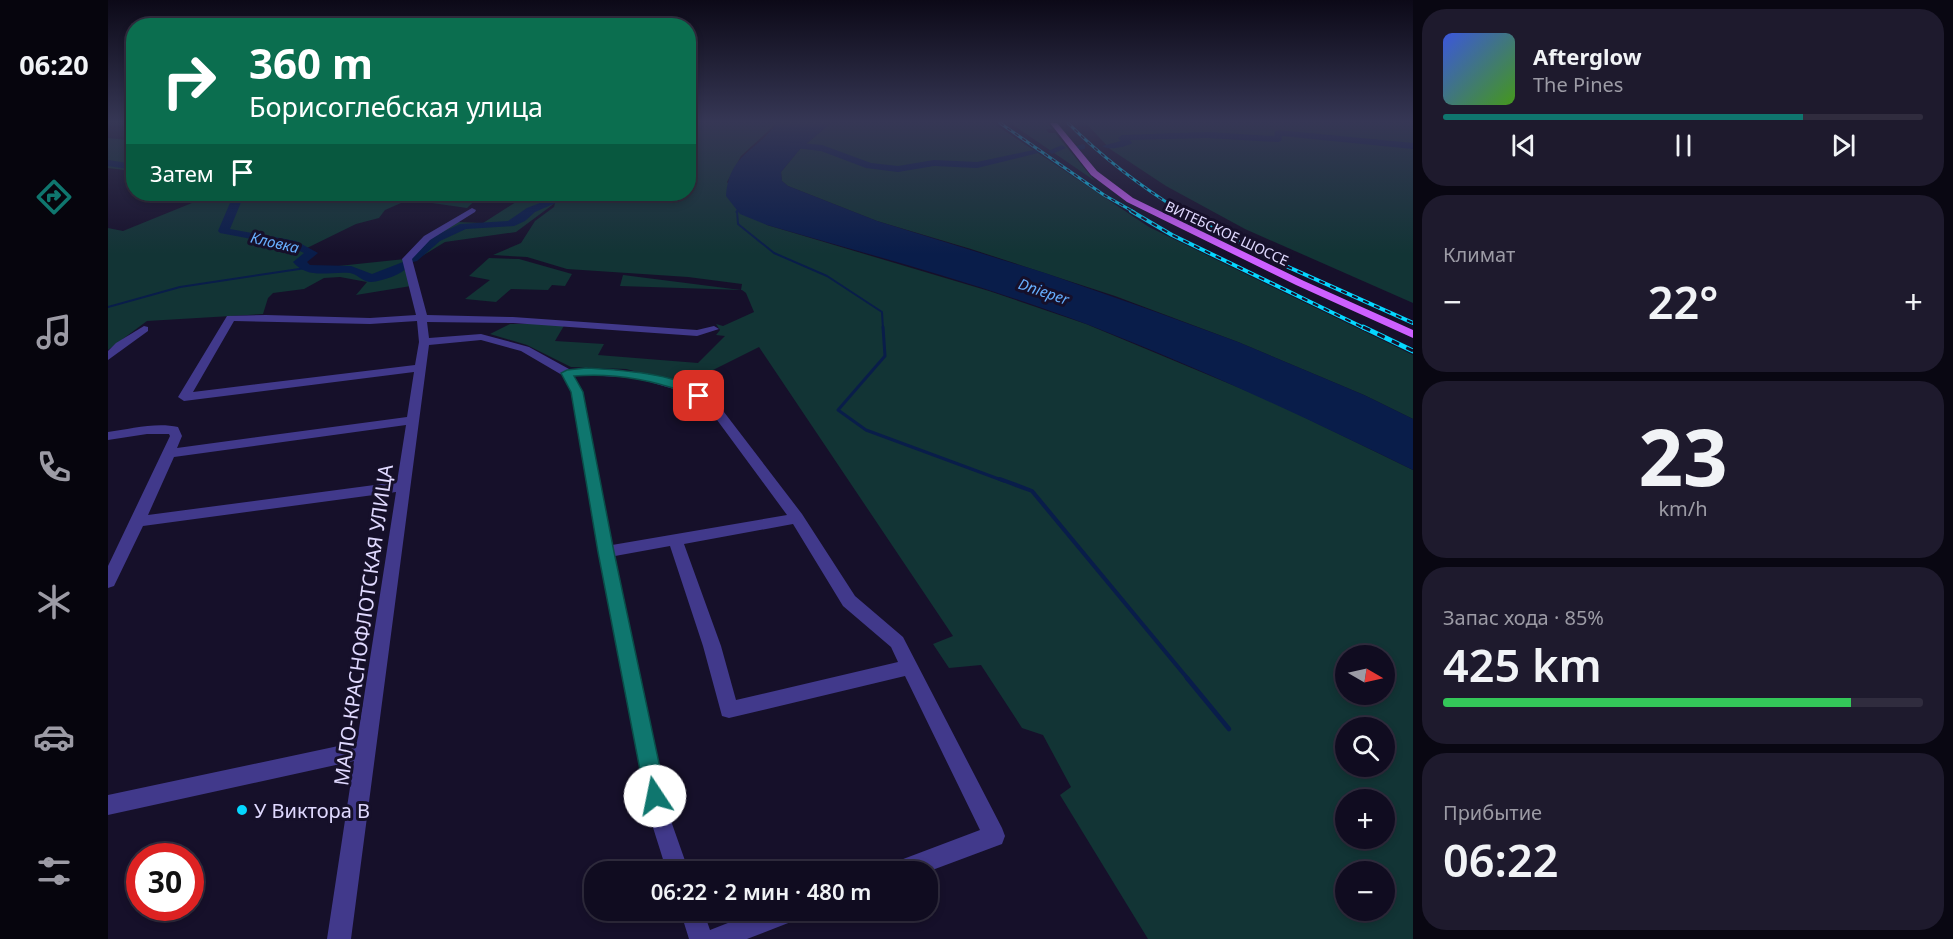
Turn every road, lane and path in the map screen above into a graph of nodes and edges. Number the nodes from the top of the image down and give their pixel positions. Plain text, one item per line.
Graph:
1 (1089, 167) edge
2 (472, 210) dead end
3 (422, 317) junction
4 (144, 329) dead end
5 (714, 329) dead end
6 (1413, 334) edge
7 (424, 342) junction
8 (108, 357) edge
9 (420, 368) junction
10 (567, 373) junction
11 (412, 420) junction
12 (108, 436) edge
13 (169, 453) junction
14 (404, 486) junction
15 (797, 518) junction
16 (138, 522) junction
17 (675, 540) junction
18 (606, 552) junction
19 (112, 566) edge
20 (108, 582) edge
21 (909, 667) junction
22 (367, 748) junction
23 (108, 805) edge
24 (674, 861) edge
25 (927, 861) edge
26 (695, 921) edge
27 (764, 921) edge
28 (339, 939) edge
29 (701, 939) edge
30 (716, 939) edge

1 - 6 main road, ВИТЕБСКОЕ ШОССЕ
2 - 3 street, МАЛО-КРАСНОФЛОТСКАЯ УЛИЦА
3 - 5 street
3 - 7 street, МАЛО-КРАСНОФЛОТСКАЯ УЛИЦА
3 - 9 street
4 - 8 street
7 - 9 street, МАЛО-КРАСНОФЛОТСКАЯ УЛИЦА
7 - 10 street
9 - 11 street, МАЛО-КРАСНОФЛОТСКАЯ УЛИЦА
10 - 15 street
10 - 18 street
11 - 13 street
11 - 14 street, МАЛО-КРАСНОФЛОТСКАЯ УЛИЦА
12 - 13 street
13 - 16 street
14 - 16 street
14 - 22 street, МАЛО-КРАСНОФЛОТСКАЯ УЛИЦА
15 - 17 street
15 - 21 street
16 - 19 street
17 - 18 street
17 - 21 street
18 - 24 street
19 - 20 street
21 - 25 street
22 - 23 street
22 - 28 street, МАЛО-КРАСНОФЛОТСКАЯ УЛИЦА
26 - 29 street
27 - 30 street

